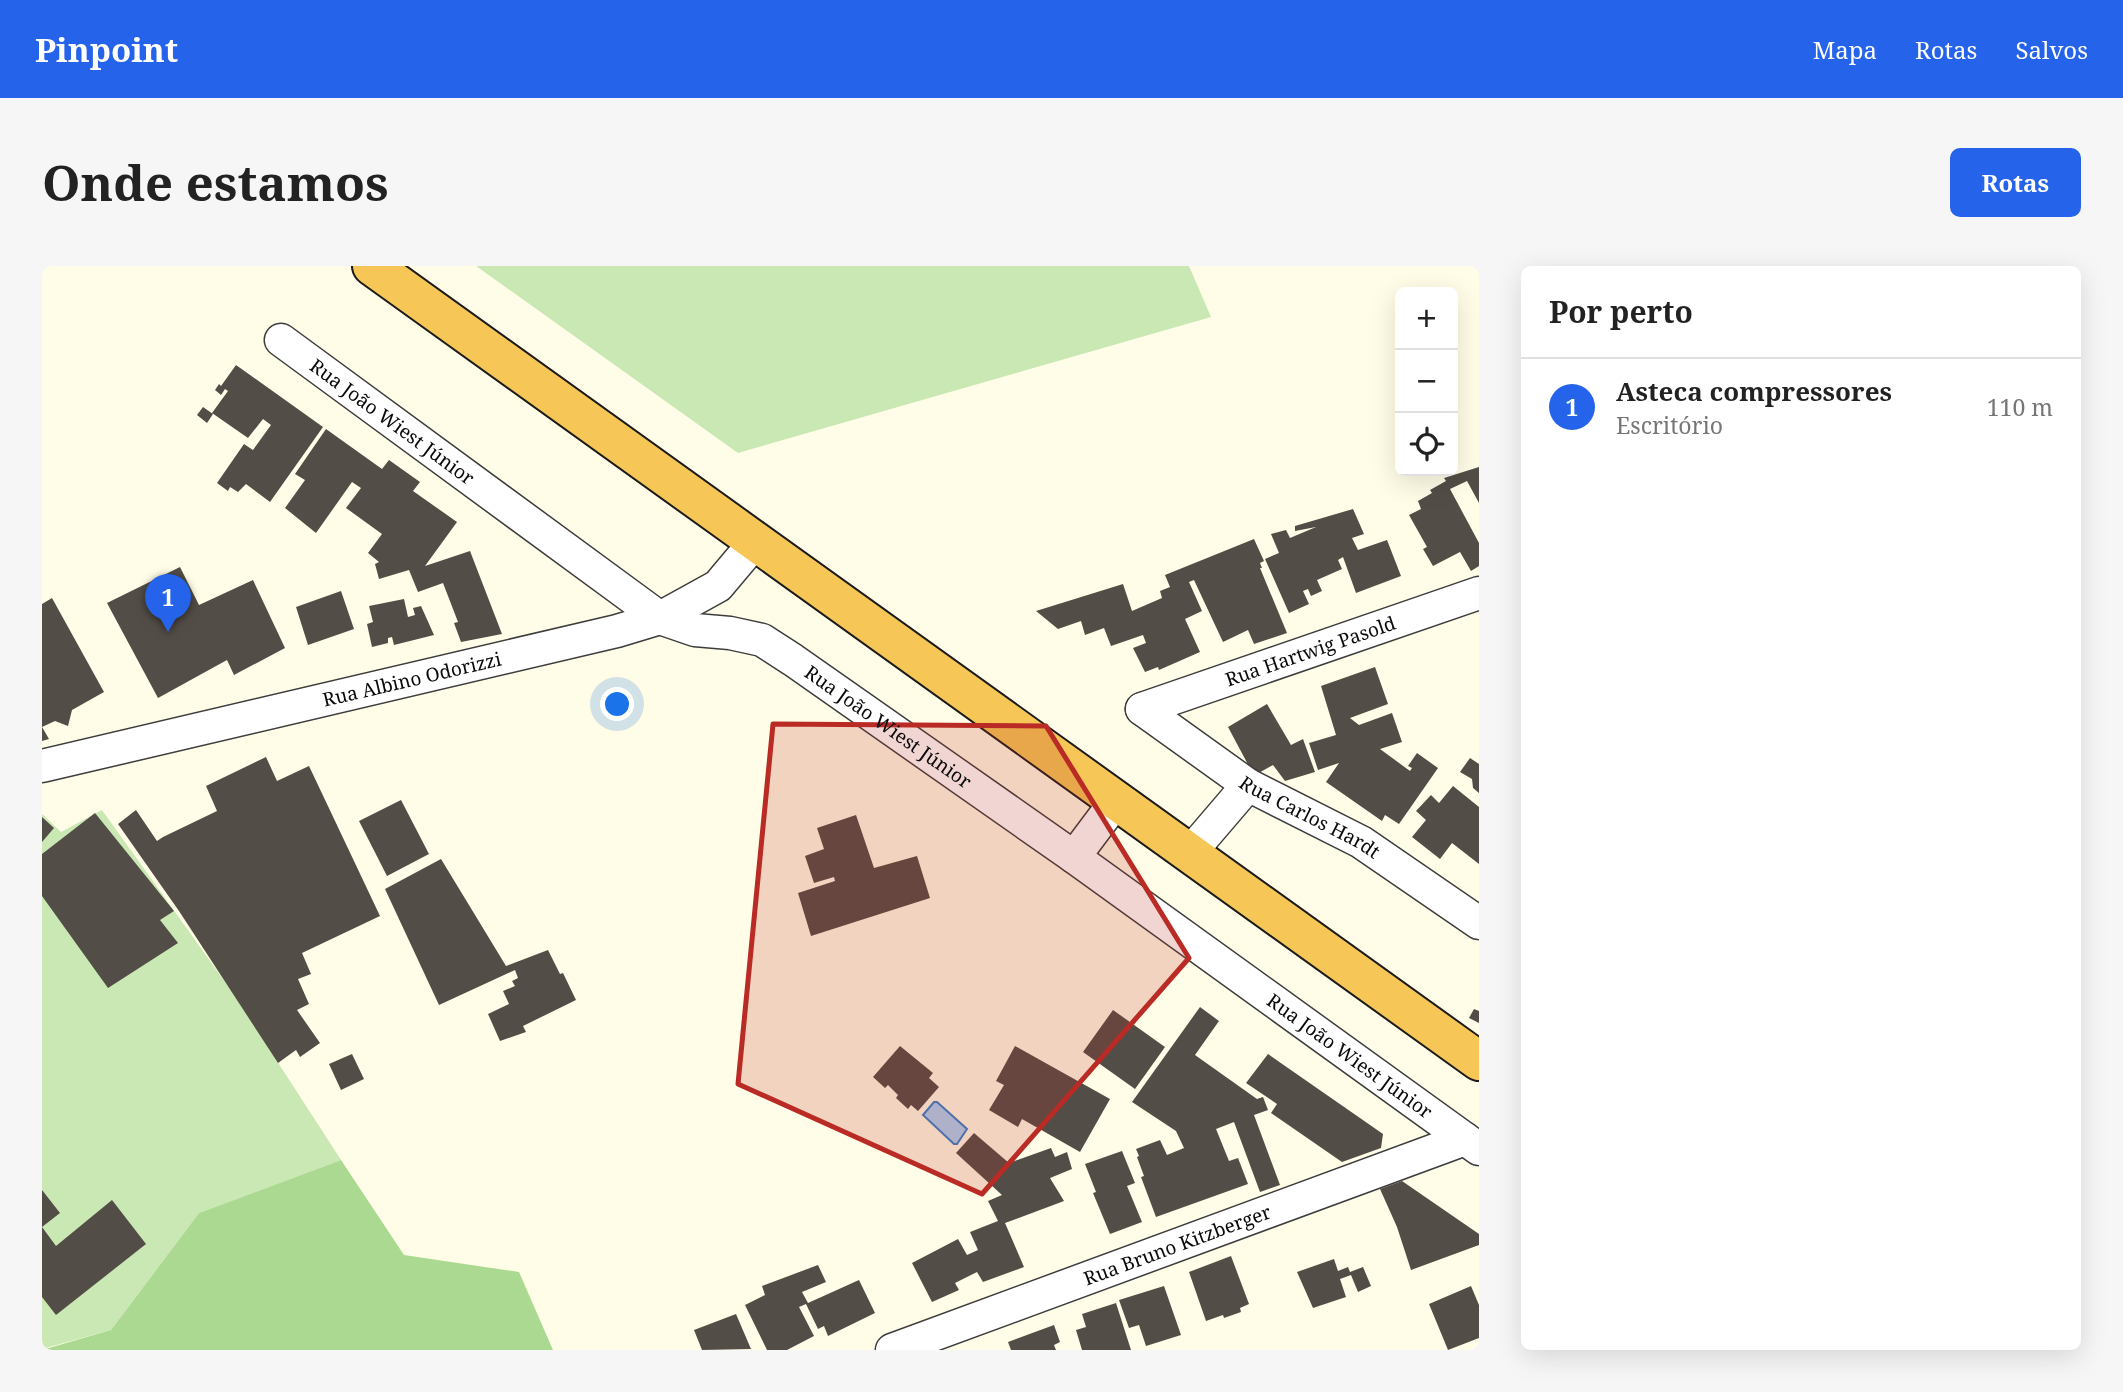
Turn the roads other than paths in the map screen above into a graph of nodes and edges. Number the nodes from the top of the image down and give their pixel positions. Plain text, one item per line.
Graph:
1 (372, 266) edge
2 (281, 340) dead end
3 (755, 542) junction
4 (1479, 593) edge
5 (660, 618) junction
6 (1142, 709) joint
7 (42, 766) edge
8 (1248, 785) junction
9 (1116, 801) junction
10 (1189, 854) junction
11 (1074, 857) junction
12 (1479, 923) edge
13 (1479, 1061) edge
14 (1472, 1144) edge
15 (892, 1350) edge

1 - 3 highway
2 - 5 street, Rua João Wiest Júnior
3 - 5 street, Rua Albino Odorizzi
3 - 9 highway
4 - 6 street, Rua Hartwig Pasold
5 - 7 street, Rua Albino Odorizzi
5 - 11 street, Rua João Wiest Júnior
6 - 8 street, Rua Carlos Hardt
8 - 10 street
8 - 12 street, Rua Carlos Hardt
9 - 10 highway
9 - 11 street
10 - 13 highway
11 - 14 street, Rua João Wiest Júnior
14 - 15 street, Rua Bruno Kitzberger

